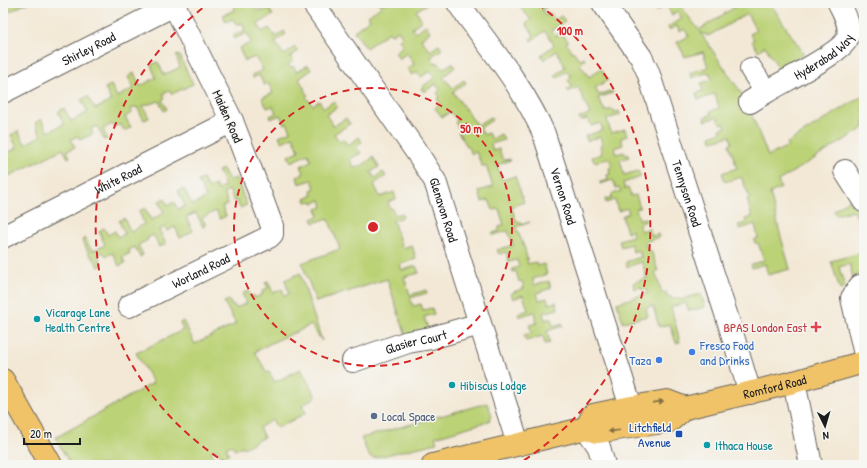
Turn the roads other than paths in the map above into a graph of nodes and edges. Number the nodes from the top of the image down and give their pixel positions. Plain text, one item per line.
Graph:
1 (313, 3) edge
2 (458, 3) edge
3 (603, 3) edge
4 (839, 3) edge
5 (173, 4) edge
6 (751, 69) dead end
7 (3, 92) edge
8 (232, 121) junction
9 (846, 171) dead end
10 (864, 201) edge
11 (272, 234) joint
12 (3, 237) edge
13 (864, 285) edge
14 (128, 306) dead end
15 (480, 324) junction
16 (864, 350) edge
17 (353, 361) dead end
18 (864, 362) edge
19 (3, 380) edge
20 (794, 382) junction
21 (750, 393) junction
22 (631, 406) junction
23 (685, 408) junction
24 (586, 428) junction
25 (518, 444) junction
26 (51, 465) edge
27 (433, 465) edge
28 (604, 465) edge
29 (811, 465) edge

1 - 15 street, Glenavon Road
2 - 22 street, Vernon Road
3 - 21 street, Tennyson Road
4 - 6 street, Hyderabad Way
5 - 7 street, Shirley Road
5 - 8 street, Maiden Road
8 - 11 street, Maiden Road
8 - 12 street, White Road
9 - 10 street
11 - 14 street, Worland Road
13 - 16 street
15 - 17 street, Glasier Court
15 - 25 street, Glenavon Road
18 - 20 main road, Romford Road
19 - 26 main road
20 - 21 main road, Romford Road
20 - 29 street
21 - 23 main road, Romford Road
22 -> 23 main road
22 - 24 main road
23 -> 24 main road, Romford Road
24 - 25 main road, Romford Road
24 - 28 street
25 - 27 main road, Romford Road

